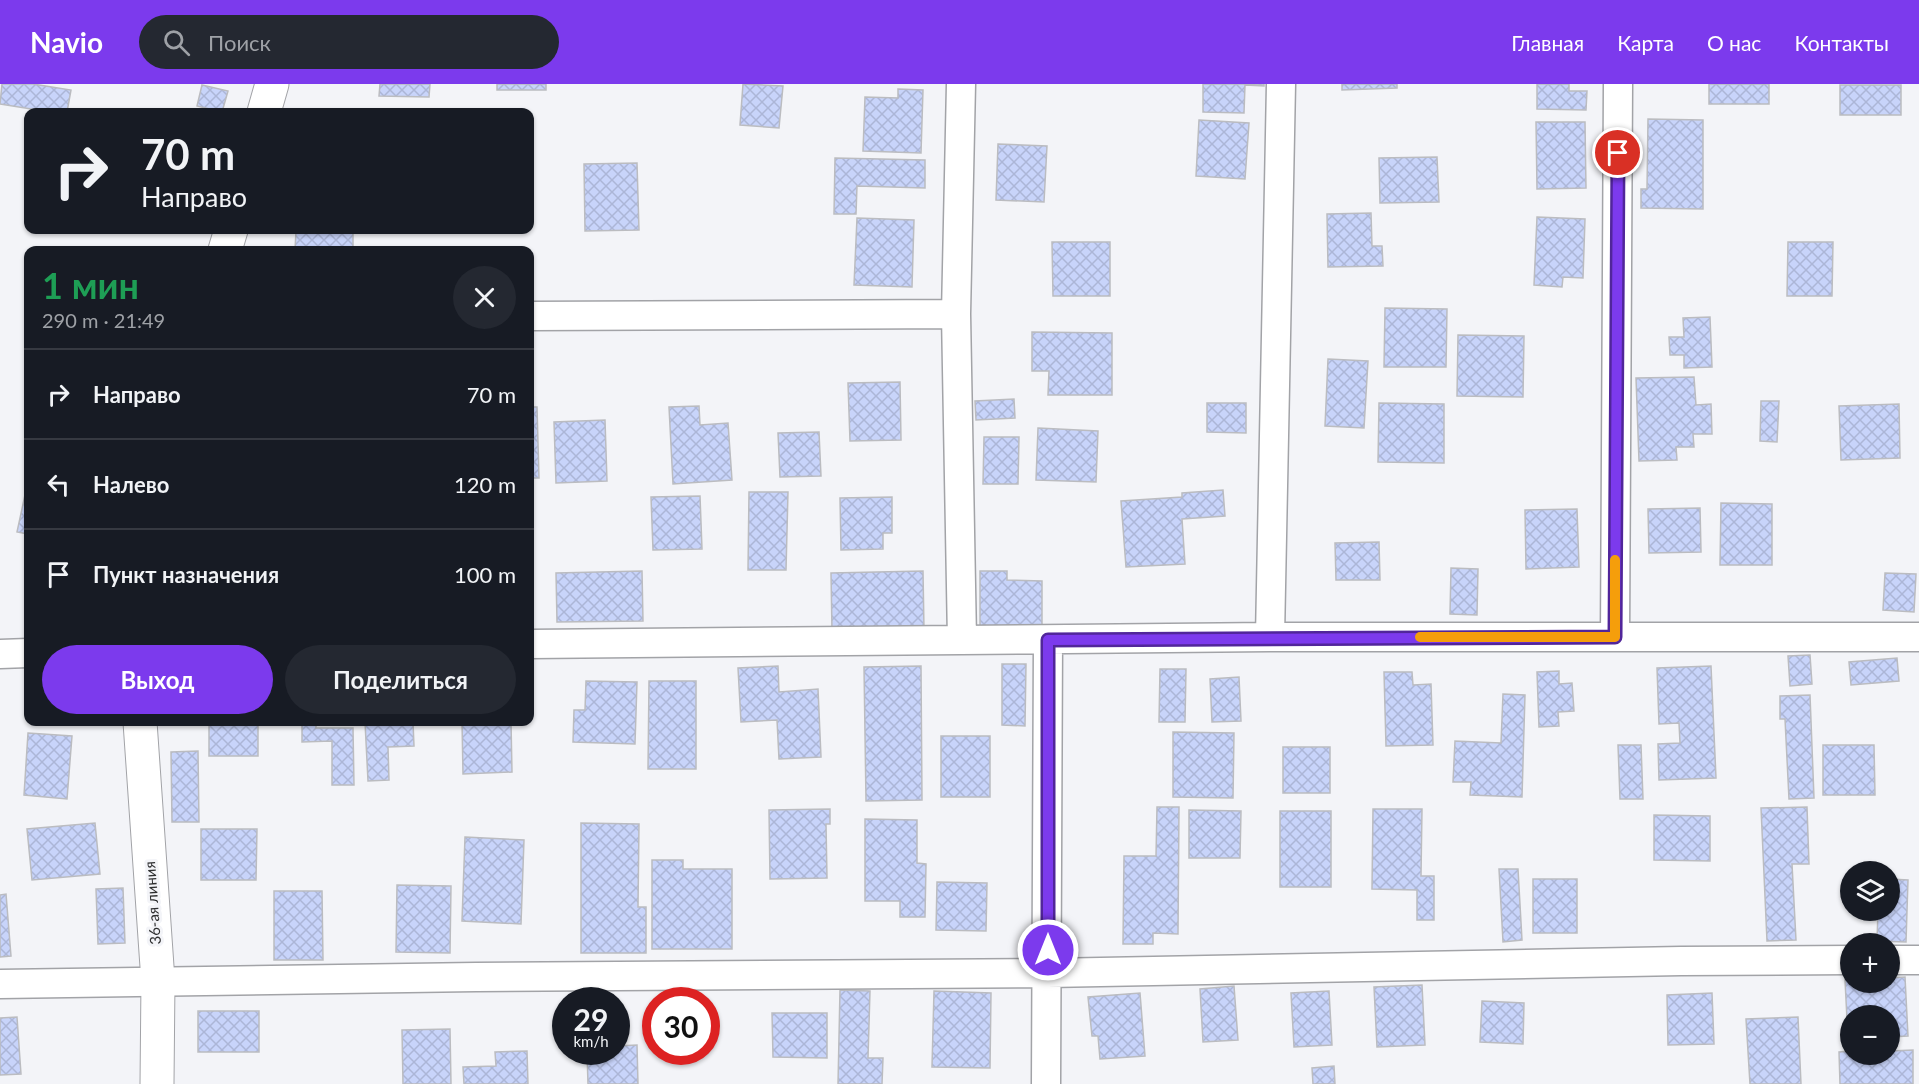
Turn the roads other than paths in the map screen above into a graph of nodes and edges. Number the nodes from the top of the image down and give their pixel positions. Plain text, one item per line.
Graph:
1 (272, 84) edge
2 (961, 84) edge
3 (1281, 84) edge
4 (1618, 84) edge
5 (265, 108) edge
6 (956, 314) junction
7 (534, 316) edge
8 (1270, 637) junction
9 (1615, 637) junction
10 (1919, 637) edge
11 (962, 640) junction
12 (1048, 640) junction
13 (534, 644) edge
14 (24, 653) edge
15 (0, 654) edge
16 (140, 726) edge
17 (1840, 960) edge
18 (1900, 960) edge
19 (1919, 960) edge
20 (1048, 974) junction
21 (158, 981) junction
22 (0, 984) edge
23 (157, 1084) edge
24 (1046, 1084) edge

1 - 5 street
2 - 6 street
3 - 8 street
4 - 9 street
6 - 7 street
6 - 11 street
8 - 9 street
8 - 12 street
9 - 10 street
11 - 12 street
11 - 13 street
12 - 20 street
14 - 15 street
16 - 21 street, 36-ая линия
17 - 20 street
18 - 19 street
20 - 21 street
20 - 24 street
21 - 22 street
21 - 23 street, 36-ая линия

